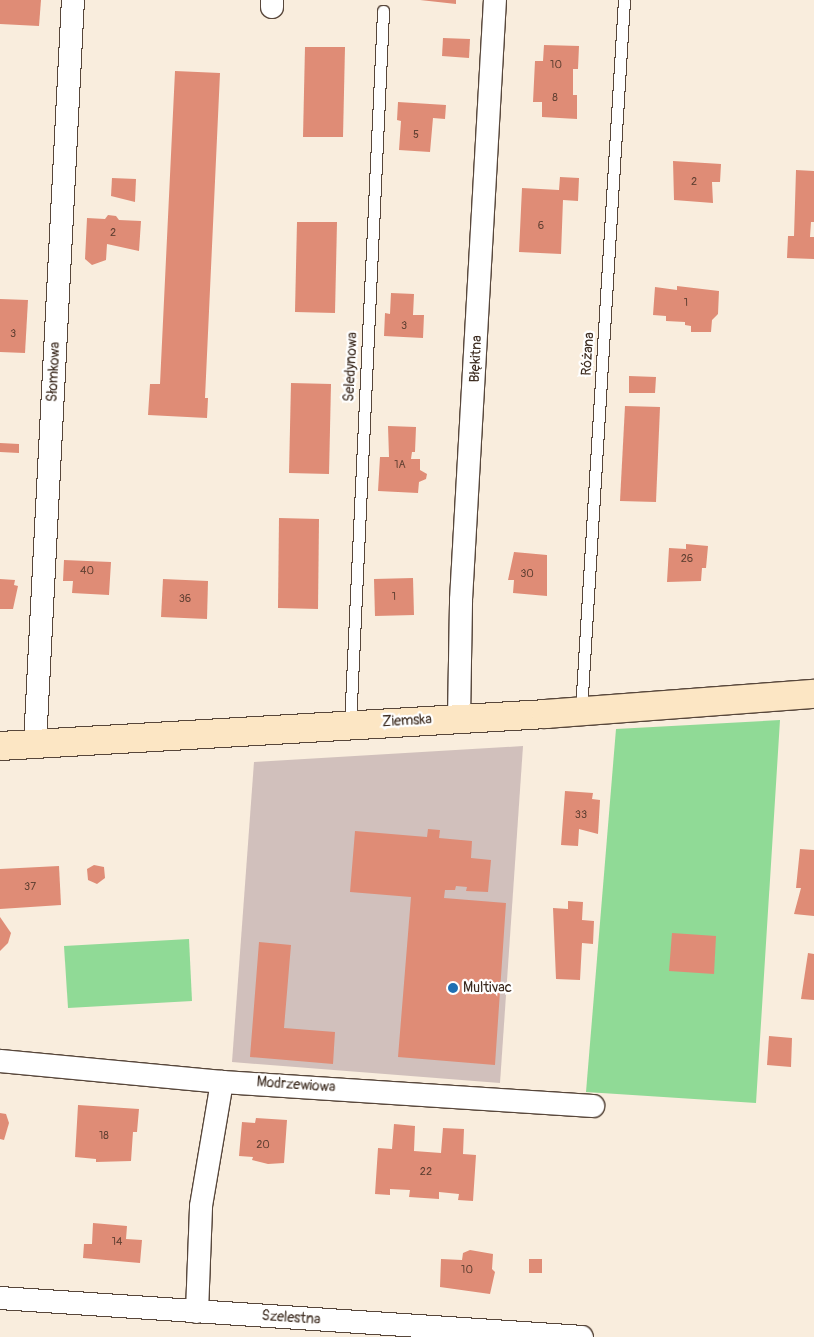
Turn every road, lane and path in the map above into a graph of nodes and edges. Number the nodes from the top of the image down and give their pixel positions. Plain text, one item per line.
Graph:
1 (73, 0) edge
2 (495, 0) edge
3 (624, 0) edge
4 (383, 11) dead end
5 (814, 694) edge
6 (581, 711) junction
7 (459, 718) junction
8 (350, 725) junction
9 (35, 744) junction
10 (0, 746) edge
11 (0, 1062) edge
12 (222, 1082) junction
13 (593, 1106) dead end
14 (0, 1298) edge
15 (197, 1312) junction
16 (582, 1337) edge

1 - 9 street, Słomkowa
2 - 7 street, Błękitna
3 - 6 lane, Różana
4 - 8 lane, Seledynowa
5 - 6 street, Ziemska
6 - 7 street, Ziemska
7 - 8 street, Ziemska
8 - 9 street, Ziemska
9 - 10 street, Ziemska
11 - 12 street, Modrzewiowa
12 - 13 street, Modrzewiowa
12 - 15 street
14 - 15 street, Szelestna
15 - 16 street, Szelestna

